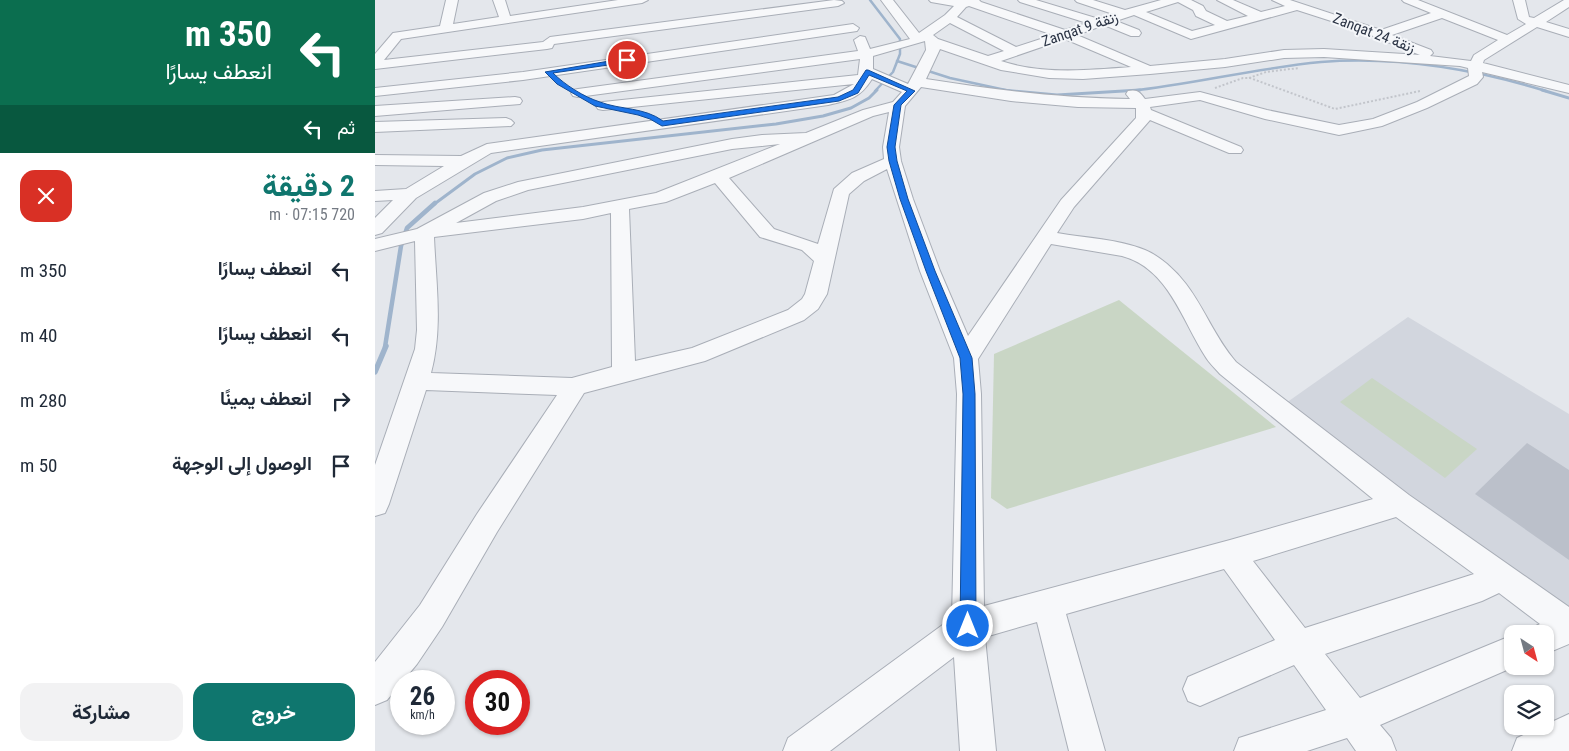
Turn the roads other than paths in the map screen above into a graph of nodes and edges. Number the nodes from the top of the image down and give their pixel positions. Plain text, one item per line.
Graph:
1 (452, 0) edge
2 (499, 0) edge
3 (642, 0) edge
4 (890, 0) edge
5 (935, 0) edge
6 (1024, 0) edge
7 (1081, 0) edge
8 (1121, 0) edge
9 (1182, 0) edge
10 (1223, 0) edge
11 (1249, 0) edge
12 (1407, 0) edge
13 (1519, 0) edge
14 (837, 1) edge
15 (1167, 1) edge
16 (616, 2) edge
17 (570, 5) edge
18 (965, 6) edge
19 (1278, 6) edge
20 (1104, 7) junction
21 (1566, 8) edge
22 (1130, 12) junction
23 (1441, 14) junction
24 (1261, 17) junction
25 (506, 21) junction
26 (985, 21) dead end
27 (1102, 22) junction
28 (1536, 22) junction
29 (1227, 26) junction
30 (937, 27) junction
31 (853, 28) junction
32 (445, 30) junction
33 (1135, 33) dead end
34 (1569, 33) edge
35 (1066, 34) junction
36 (1382, 34) junction
37 (1020, 37) dead end
38 (1506, 39) junction
39 (1288, 41) dead end
40 (925, 42) junction
41 (1037, 44) junction
42 (548, 48) junction
43 (1016, 52) junction
44 (1299, 53) junction
45 (866, 54) junction
46 (525, 59) junction
47 (991, 60) junction
48 (1442, 60) junction
49 (375, 63) edge
50 (1150, 70) junction
51 (1476, 70) junction
52 (548, 72) junction
53 (1117, 72) junction
54 (375, 73) edge
55 (867, 75) junction
56 (523, 76) junction
57 (559, 83) junction
58 (910, 88) junction
59 (1569, 89) edge
60 (382, 92) edge
61 (579, 93) junction
62 (1137, 100) junction
63 (515, 101) junction
64 (603, 106) junction
65 (375, 111) edge
66 (506, 123) junction
67 (662, 124) junction
68 (375, 127) edge
69 (811, 138) junction
70 (487, 149) junction
71 (1235, 150) dead end
72 (666, 156) junction
73 (375, 160) edge
74 (464, 161) junction
75 (893, 161) junction
76 (718, 176) junction
77 (676, 193) junction
78 (410, 194) junction
79 (375, 196) edge
80 (621, 206) junction
81 (418, 234) junction
82 (1045, 237) junction
83 (380, 238) edge
84 (824, 260) junction
85 (966, 358) junction
86 (624, 372) junction
87 (417, 382) junction
88 (575, 387) junction
89 (379, 479) edge
90 (375, 504) edge
91 (1399, 504) junction
92 (1230, 554) junction
93 (1499, 576) junction
94 (1047, 604) junction
95 (968, 626) junction
96 (1569, 627) edge
97 (1554, 634) edge
98 (1300, 646) junction
99 (1504, 655) edge
100 (375, 688) edge
101 (1200, 689) dead end
102 (1352, 718) junction
103 (1569, 732) edge
104 (801, 751) edge
105 (978, 751) edge
106 (1087, 751) edge
107 (1252, 751) edge
108 (1378, 751) edge
109 (1530, 751) edge

1 - 32 street
2 - 25 street
3 - 16 street
4 - 40 street
5 - 18 street
6 - 27 street
7 - 20 street
8 - 20 street
9 - 29 street
10 - 24 street
11 - 19 street
12 - 23 street
13 - 28 street
14 - 31 street
14 - 42 street
15 - 22 street, Zanqat 9 زنقة
16 - 17 street
17 - 25 street
17 - 42 street
18 - 26 street
18 - 30 street
18 - 35 street
18 - 43 street
19 - 24 street
19 - 36 street, Zanqat 24 زنقة
20 - 22 street
21 - 28 street
22 - 27 street, Zanqat 9 زنقة
22 - 29 street
23 - 36 street
23 - 38 street
24 - 29 street
25 - 32 street
27 - 33 street
27 - 35 street, Zanqat 9 زنقة
28 - 34 street
28 - 38 street
30 - 40 street
30 - 47 street
31 - 45 street
31 - 52 street
31 - 57 street
32 - 49 street
35 - 41 street, Zanqat 9 زنقة
35 - 50 street
36 - 48 street, Zanqat 24 زنقة
37 - 41 street
38 - 51 street
39 - 44 street
40 - 45 street
40 - 47 street
40 - 58 street
41 - 43 street, Zanqat 9 زنقة
42 - 46 street
42 - 49 street
42 - 52 street
43 - 47 street, Zanqat 9 زنقة
44 - 48 street
44 - 50 street
45 - 55 street
45 - 61 street
46 - 54 street
46 - 56 street
47 - 53 street
48 - 51 street
50 - 53 street
51 - 59 street
51 - 62 street
52 - 56 street
52 - 57 street
53 - 62 street
55 - 58 street
55 - 64 street
55 - 67 street
56 - 60 street
56 - 63 street
57 - 61 street
58 - 62 street
58 - 69 street
58 - 75 street
60 - 65 street
61 - 64 street
62 - 71 street
62 - 82 street
63 - 65 street
63 - 66 street
64 - 67 street
66 - 68 street
66 - 70 street
67 - 70 street
69 - 72 street
69 - 76 street
70 - 74 street
72 - 77 street
72 - 81 street
73 - 74 street
74 - 78 street
75 - 84 street
75 - 85 street
76 - 77 street
76 - 84 street
77 - 80 street
78 - 79 street
78 - 83 street
80 - 81 street
80 - 86 street
81 - 83 street
81 - 87 street
82 - 85 street
82 - 91 street
84 - 86 street
85 - 95 street
86 - 88 street
87 - 88 street
87 - 89 street
88 - 100 street
89 - 90 street
91 - 92 street
91 - 93 street
92 - 94 street
92 - 98 street
93 - 96 street
93 - 98 street
94 - 95 street
94 - 106 street
95 - 104 street
95 - 105 street
96 - 97 street
98 - 101 street
98 - 102 street
99 - 102 street
102 - 107 street
102 - 108 street
103 - 109 street

